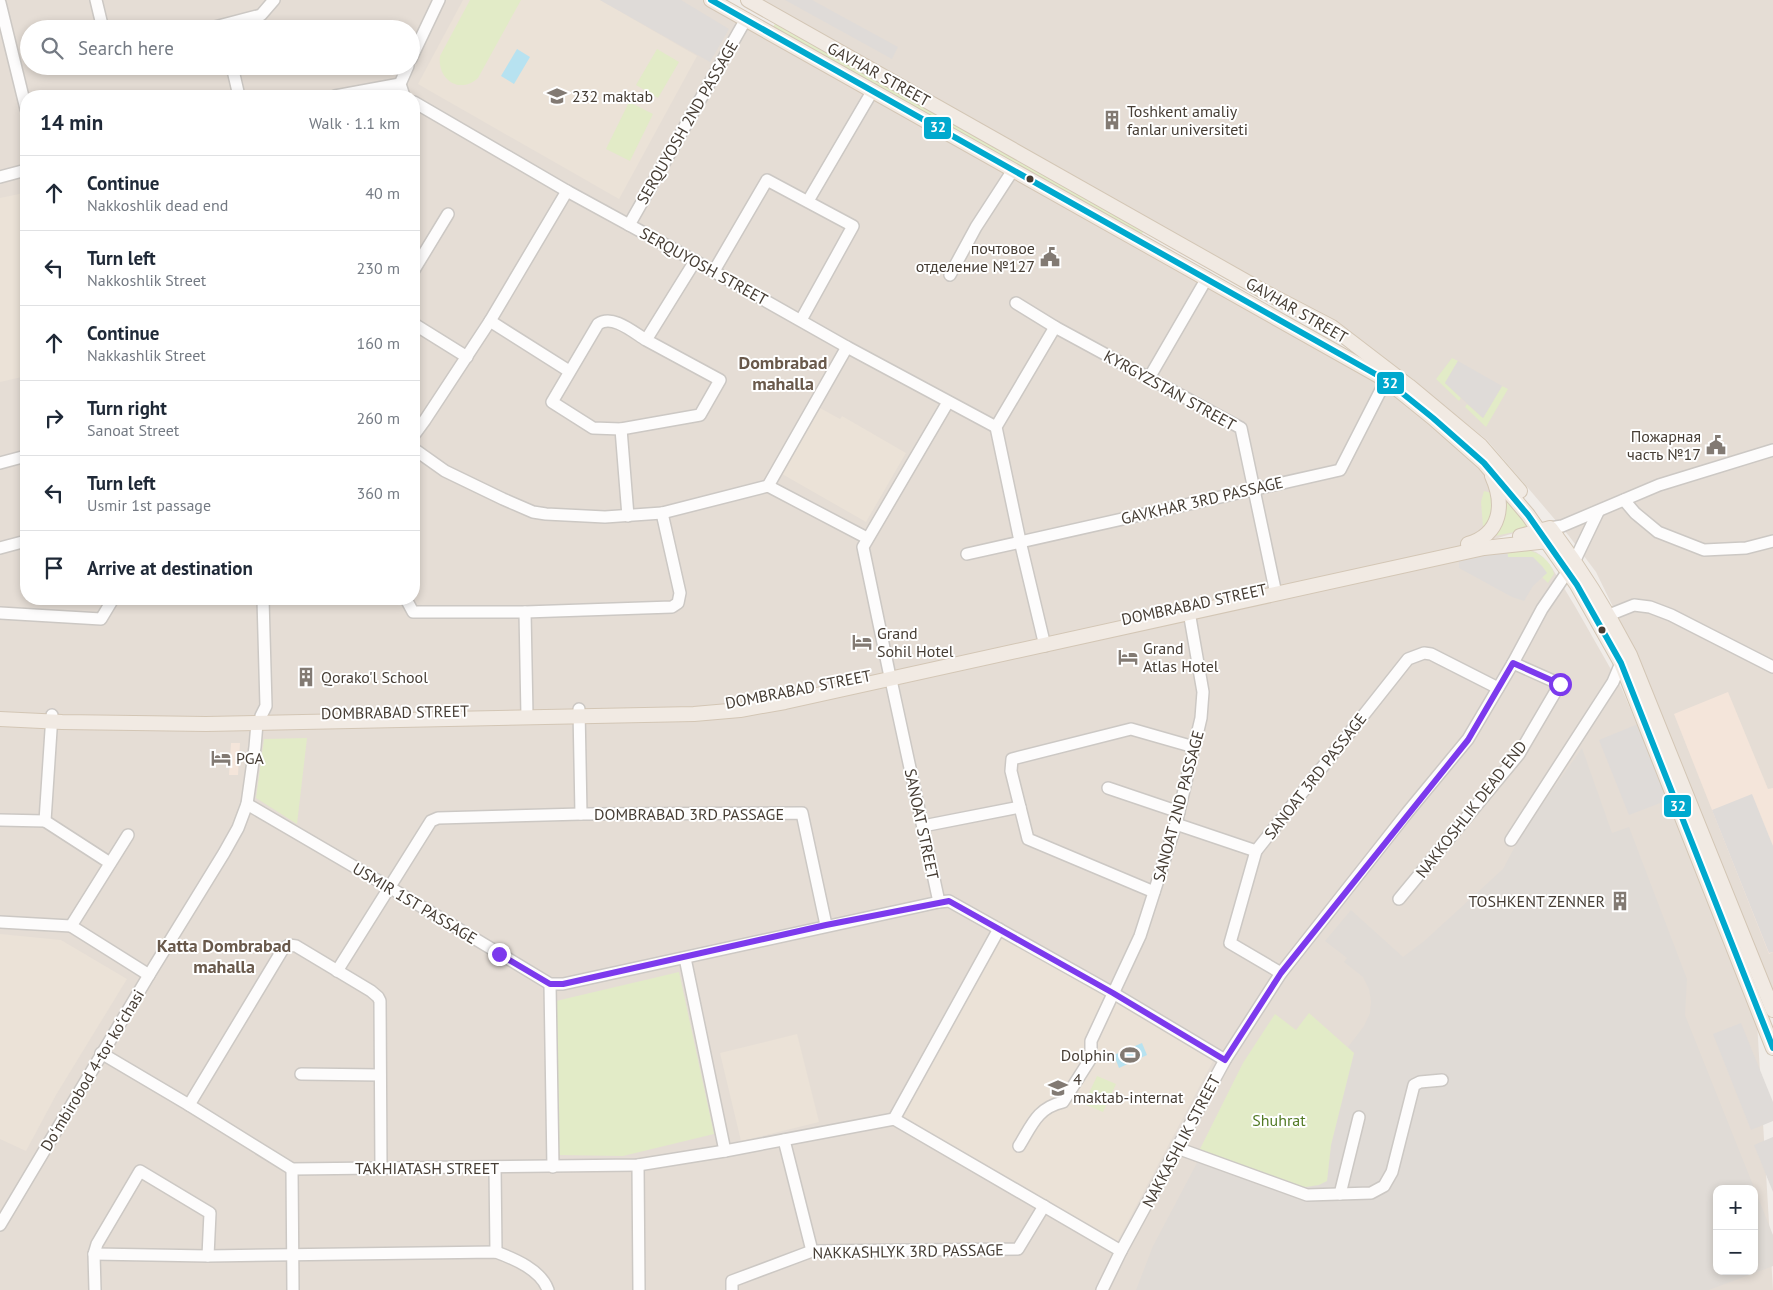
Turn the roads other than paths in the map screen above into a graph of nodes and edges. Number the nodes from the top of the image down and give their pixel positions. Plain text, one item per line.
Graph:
1 (96, 0) edge
2 (274, 0) edge
3 (440, 0) edge
4 (711, 0) edge
5 (748, 0) edge
6 (0, 3) edge
7 (772, 13) junction
8 (101, 20) edge
9 (247, 20) edge
10 (746, 20) junction
11 (763, 30) junction
12 (420, 41) edge
13 (234, 75) edge
14 (404, 75) edge
15 (400, 84) junction
16 (21, 90) edge
17 (238, 90) edge
18 (368, 90) edge
19 (402, 90) edge
20 (873, 90) junction
21 (420, 106) edge
22 (1013, 170) junction
23 (20, 172) edge
24 (0, 177) edge
25 (567, 192) junction
26 (808, 201) junction
27 (448, 214) dead end
28 (629, 225) junction
29 (1153, 229) junction
30 (1144, 245) junction
31 (420, 260) edge
32 (695, 260) junction
33 (714, 271) junction
34 (950, 275) dead end
35 (1207, 278) junction
36 (1016, 303) dead end
37 (801, 320) junction
38 (490, 321) junction
39 (1055, 327) junction
40 (420, 328) edge
41 (646, 340) junction
42 (847, 347) junction
43 (467, 358) junction
44 (569, 371) junction
45 (1149, 378) junction
46 (1386, 380) junction
47 (948, 402) junction
48 (420, 425) edge
49 (996, 427) junction
50 (621, 430) junction
51 (1773, 450) edge
52 (420, 453) edge
53 (20, 458) edge
54 (1484, 462) junction
55 (0, 463) edge
56 (768, 486) junction
57 (1254, 489) junction
58 (1624, 500) junction
59 (1598, 512) junction
60 (662, 513) junction
61 (628, 516) junction
62 (1551, 533) junction
63 (867, 538) junction
64 (1020, 541) junction
65 (1773, 541) edge
66 (20, 543) edge
67 (1468, 544) junction
68 (0, 548) edge
69 (967, 554) dead end
70 (1571, 566) junction
71 (1275, 590) junction
72 (110, 605) edge
73 (263, 605) edge
74 (409, 605) edge
75 (1188, 610) junction
76 (0, 612) edge
77 (525, 612) junction
78 (1609, 615) junction
79 (1044, 642) junction
80 (1513, 663) junction
81 (1621, 664) junction
82 (1773, 667) edge
83 (889, 676) junction
84 (1498, 688) junction
85 (0, 712) edge
86 (527, 713) junction
87 (579, 713) junction
88 (261, 716) junction
89 (51, 718) junction
90 (0, 719) edge
91 (1194, 747) junction
92 (1108, 788) dead end
93 (247, 804) junction
94 (1020, 806) junction
95 (1179, 812) junction
96 (580, 814) junction
97 (0, 820) edge
98 (46, 821) junction
99 (1176, 824) junction
100 (923, 826) junction
101 (128, 834) dead end
102 (1512, 840) dead end
103 (1256, 851) junction
104 (110, 863) junction
105 (389, 887) junction
106 (1154, 892) junction
107 (1399, 899) dead end
108 (939, 902) junction
109 (0, 922) edge
110 (826, 925) junction
111 (71, 926) junction
112 (999, 929) junction
113 (685, 958) junction
114 (337, 971) junction
115 (1281, 973) junction
116 (148, 975) junction
117 (550, 984) junction
118 (1112, 996) junction
119 (1773, 1010) edge
120 (1773, 1048) edge
121 (101, 1053) junction
122 (1225, 1060) junction
123 (301, 1074) dead end
124 (380, 1075) junction
125 (1442, 1080) dead end
126 (189, 1105) junction
127 (1359, 1117) dead end
128 (894, 1119) junction
129 (784, 1140) junction
130 (1019, 1146) dead end
131 (1177, 1148) junction
132 (725, 1151) junction
133 (638, 1165) junction
134 (495, 1167) junction
135 (553, 1167) junction
136 (381, 1168) junction
137 (292, 1169) junction
138 (1340, 1194) junction
139 (1044, 1206) junction
140 (0, 1224) edge
141 (812, 1250) junction
142 (496, 1252) junction
143 (1121, 1252) junction
144 (94, 1254) junction
145 (293, 1255) junction
146 (208, 1256) junction
147 (95, 1290) edge
148 (293, 1290) edge
149 (548, 1290) edge
150 (639, 1290) edge
151 (732, 1290) edge
152 (1102, 1290) edge

1 - 8 street
2 - 9 street
3 - 12 street
4 - 10 main road, GAVHAR STREET
5 - 7 main road, GAVHAR STREET
6 - 16 street
7 - 11 main road
7 - 29 main road, GAVHAR STREET
10 - 11 main road, GAVHAR STREET
10 - 28 street, SERQUYOSH 2ND PASSAGE
11 - 20 main road, GAVHAR STREET
13 - 17 street
14 - 15 street
15 - 18 street
15 - 19 street
20 - 22 main road, GAVHAR STREET
20 - 26 street
21 - 25 street, SERQUYOSH STREET
22 - 30 main road, GAVHAR STREET
22 - 34 street
23 - 24 street
25 - 28 street, SERQUYOSH STREET
25 - 38 street
26 - 33 street
26 - 37 street
27 - 31 street
28 - 32 street, SERQUYOSH STREET
29 - 30 main road
29 - 62 main road, GAVHAR STREET
30 - 35 main road, GAVHAR STREET
32 - 33 street, SERQUYOSH STREET
32 - 41 street
33 - 37 street, SERQUYOSH STREET
35 - 45 street
35 - 46 main road, GAVHAR STREET
36 - 39 street, KYRGYZSTAN STREET
37 - 42 street, SERQUYOSH STREET
38 - 43 street
38 - 44 street
39 - 45 street, KYRGYZSTAN STREET
39 - 49 street
40 - 43 street
41 - 44 street
41 - 50 street
42 - 47 street, SERQUYOSH STREET
42 - 56 street
43 - 48 street
44 - 50 street
45 - 57 street, KYRGYZSTAN STREET
46 - 54 main road, GAVHAR STREET
46 - 57 street, GAVKHAR 3RD PASSAGE
47 - 49 street, SERQUYOSH STREET
47 - 63 street
49 - 64 street
50 - 61 street
51 - 58 street
52 - 61 street
53 - 55 street
54 - 62 main road, GAVHAR STREET
54 - 67 main road
56 - 60 street
56 - 63 street
57 - 64 street, GAVKHAR 3RD PASSAGE
57 - 71 street, KYRGYZSTAN STREET
58 - 59 street
58 - 65 street
59 - 62 street
59 - 70 street, NAKKASHLIK STREET
60 - 61 street
60 - 77 street
62 - 67 main road, DOMBRABAD STREET
62 - 70 main road, GAVHAR STREET
62 - 71 main road, DOMBRABAD STREET
63 - 83 street, SANOAT STREET
64 - 69 street, GAVKHAR 3RD PASSAGE
64 - 79 street
66 - 68 street
67 - 71 main road, DOMBRABAD STREET
70 - 78 main road, GAVHAR STREET
70 - 80 street, NAKKASHLIK STREET
70 - 81 main road, GAVHAR STREET
71 - 75 main road, DOMBRABAD STREET
72 - 76 street
73 - 88 street, Doʻmbirobod 4-tor koʻchasi
74 - 77 street
75 - 79 main road, DOMBRABAD STREET
75 - 91 street, SANOAT 2ND PASSAGE
77 - 86 street
78 - 82 street
78 - 119 main road, GAVHAR STREET
79 - 83 main road, DOMBRABAD STREET
80 - 84 street, NAKKASHLIK STREET
80 - 107 street, NAKKOSHLIK DEAD END
81 - 102 street
81 - 120 main road, GAVHAR STREET
83 - 87 main road, DOMBRABAD STREET
83 - 100 street, SANOAT STREET
84 - 103 street, SANOAT 3RD PASSAGE
84 - 115 street, NAKKASHLIK STREET
85 - 89 main road, DOMBRABAD STREET
86 - 87 main road, DOMBRABAD STREET
86 - 88 main road, DOMBRABAD STREET
87 - 96 street, DOMBRABAD 3RD PASSAGE
88 - 89 main road, DOMBRABAD STREET
88 - 93 street, Doʻmbirobod 4-tor koʻchasi
89 - 90 main road, DOMBRABAD STREET
89 - 98 street
91 - 94 street
91 - 95 street, SANOAT 2ND PASSAGE
92 - 95 street
93 - 105 street, USMIR 1ST PASSAGE
93 - 116 street, Doʻmbirobod 4-tor koʻchasi
94 - 100 street
94 - 106 street
95 - 99 street, SANOAT 2ND PASSAGE
96 - 105 street, DOMBRABAD 3RD PASSAGE
96 - 110 street, DOMBRABAD 3RD PASSAGE
97 - 98 street
98 - 104 street
99 - 103 street
99 - 106 street, SANOAT 2ND PASSAGE
100 - 108 street, SANOAT STREET
101 - 104 street
103 - 115 street, SANOAT 3RD PASSAGE
104 - 111 street
105 - 114 street, DOMBRABAD 3RD PASSAGE
105 - 117 street, USMIR 1ST PASSAGE
106 - 118 street, SANOAT 2ND PASSAGE
108 - 110 street
108 - 112 street, SANOAT STREET
109 - 111 street
110 - 113 street
111 - 116 street
112 - 118 street, SANOAT STREET
112 - 128 street
113 - 117 street
113 - 132 street
114 - 124 street
114 - 126 street
115 - 122 street, NAKKASHLIK STREET
116 - 121 street, Doʻmbirobod 4-tor koʻchasi
117 - 135 street
118 - 122 street, SANOAT STREET
118 - 130 street, SANOAT 2ND PASSAGE
121 - 126 street
121 - 140 street, Doʻmbirobod 4-tor koʻchasi
122 - 131 street, NAKKASHLIK STREET
123 - 124 street
124 - 136 street
125 - 138 street
126 - 137 street
127 - 138 street
128 - 129 street
128 - 139 street
129 - 132 street, TAKHIATASH STREET
129 - 141 street
131 - 138 street
131 - 143 street, NAKKASHLIK STREET
132 - 133 street, TAKHIATASH STREET
133 - 135 street, TAKHIATASH STREET
133 - 150 street
134 - 135 street, TAKHIATASH STREET
134 - 136 street, TAKHIATASH STREET
134 - 142 street
136 - 137 street, TAKHIATASH STREET
137 - 145 street
139 - 141 street, NAKKASHLYK 3RD PASSAGE
139 - 143 street
141 - 151 street, NAKKASHLYK 3RD PASSAGE
142 - 145 street
142 - 149 street
143 - 152 street, NAKKASHLIK STREET
144 - 146 street
144 - 146 street
144 - 147 street
145 - 146 street
145 - 148 street

